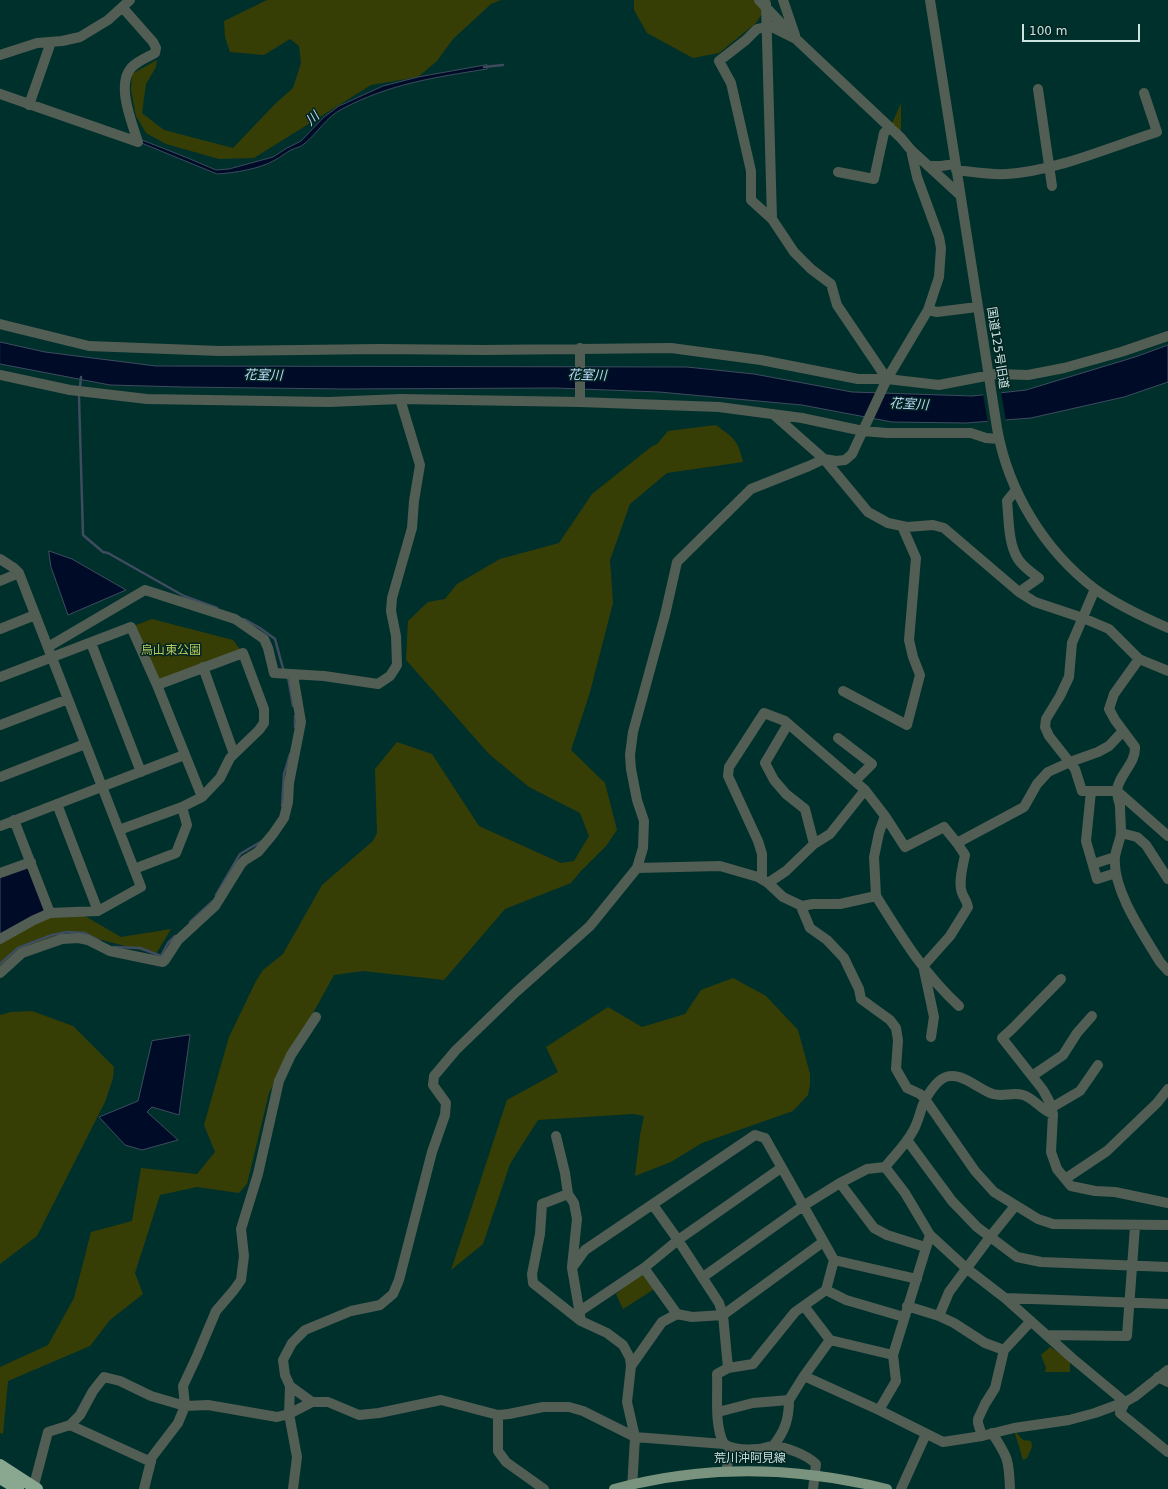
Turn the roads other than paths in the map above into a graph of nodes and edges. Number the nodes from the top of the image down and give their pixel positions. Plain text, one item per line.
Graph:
1 (130, 0) edge
2 (783, 0) edge
3 (930, 0) edge
4 (764, 2) edge
5 (123, 8) junction
6 (766, 27) junction
7 (796, 39) junction
8 (51, 42) junction
9 (0, 55) edge
10 (1038, 89) dead end
11 (1144, 93) dead end
12 (0, 94) edge
13 (29, 105) junction
14 (890, 128) junction
15 (911, 150) junction
16 (928, 166) junction
17 (955, 167) junction
18 (1050, 167) junction
19 (838, 172) dead end
20 (1052, 186) dead end
21 (960, 195) junction
22 (772, 218) junction
23 (977, 307) junction
24 (928, 310) junction
25 (0, 324) edge
26 (1168, 336) edge
27 (580, 348) junction
28 (0, 375) edge
29 (989, 380) junction
30 (886, 383) junction
31 (400, 399) junction
32 (580, 402) junction
33 (772, 413) junction
34 (865, 427) junction
35 (999, 439) junction
36 (824, 459) junction
37 (1016, 490) junction
38 (902, 526) junction
39 (0, 560) edge
40 (19, 573) junction
41 (0, 581) edge
42 (1096, 589) junction
43 (1020, 592) junction
44 (35, 615) junction
45 (1083, 618) junction
46 (1168, 628) edge
47 (0, 629) edge
48 (91, 643) junction
49 (48, 647) junction
50 (52, 658) junction
51 (1139, 659) junction
52 (203, 667) junction
53 (1168, 671) edge
54 (293, 675) junction
55 (0, 677) edge
56 (157, 685) junction
57 (842, 691) dead end
58 (68, 699) junction
59 (788, 724) junction
60 (0, 726) edge
61 (1123, 731) junction
62 (838, 738) dead end
63 (85, 744) junction
64 (234, 754) junction
65 (184, 755) junction
66 (1070, 762) junction
67 (141, 772) junction
68 (0, 777) edge
69 (855, 781) junction
70 (102, 787) junction
71 (865, 790) junction
72 (1091, 791) junction
73 (1117, 791) junction
74 (202, 797) junction
75 (57, 804) junction
76 (182, 807) junction
77 (885, 816) junction
78 (14, 820) junction
79 (0, 826) edge
80 (119, 830) junction
81 (1121, 833) junction
82 (1168, 836) edge
83 (957, 843) junction
84 (814, 844) junction
85 (1115, 857) junction
86 (31, 862) junction
87 (1093, 864) junction
88 (637, 868) junction
89 (134, 869) junction
90 (0, 873) edge
91 (1116, 873) junction
92 (1168, 879) edge
93 (765, 881) junction
94 (876, 896) junction
95 (802, 906) junction
96 (98, 910) junction
97 (50, 913) junction
98 (0, 939) edge
99 (924, 970) junction
100 (1168, 971) edge
101 (0, 973) edge
102 (1061, 979) dead end
103 (959, 1006) dead end
104 (1092, 1016) dead end
105 (316, 1017) dead end
106 (931, 1037) dead end
107 (1098, 1065) dead end
108 (1032, 1076) junction
109 (1168, 1089) edge
110 (925, 1099) junction
111 (1052, 1111) junction
112 (556, 1136) dead end
113 (907, 1140) junction
114 (885, 1167) junction
115 (781, 1168) junction
116 (1066, 1179) junction
117 (840, 1183) junction
118 (568, 1194) junction
119 (1168, 1203) edge
120 (653, 1205) junction
121 (803, 1206) junction
122 (1015, 1206) junction
123 (1168, 1225) edge
124 (1135, 1226) junction
125 (930, 1235) junction
126 (990, 1237) junction
127 (678, 1240) junction
128 (823, 1242) junction
129 (925, 1247) junction
130 (834, 1260) junction
131 (1133, 1266) junction
132 (1168, 1267) edge
133 (572, 1268) junction
134 (644, 1268) junction
135 (966, 1268) junction
136 (703, 1277) junction
137 (917, 1279) junction
138 (826, 1290) junction
139 (1005, 1298) junction
140 (1131, 1304) junction
141 (1168, 1304) edge
142 (804, 1306) junction
143 (907, 1306) junction
144 (677, 1314) junction
145 (723, 1315) junction
146 (581, 1316) junction
147 (939, 1316) junction
148 (904, 1317) junction
149 (1031, 1321) junction
150 (1046, 1334) junction
151 (830, 1340) junction
152 (1004, 1350) junction
153 (892, 1355) junction
154 (631, 1366) junction
155 (728, 1368) junction
156 (1168, 1370) edge
157 (804, 1376) junction
158 (1158, 1377) junction
159 (1168, 1382) edge
160 (290, 1386) junction
161 (789, 1400) junction
162 (312, 1402) junction
163 (1125, 1402) junction
164 (185, 1406) junction
165 (879, 1410) junction
166 (718, 1412) junction
167 (289, 1414) junction
168 (498, 1415) junction
169 (70, 1425) junction
170 (926, 1434) junction
171 (987, 1434) junction
172 (635, 1437) junction
173 (728, 1446) junction
174 (773, 1446) junction
175 (1168, 1452) edge
176 (151, 1462) junction
177 (0, 1465) edge
178 (726, 1471) junction
179 (815, 1475) junction
180 (0, 1478) edge
181 (632, 1486) edge
182 (35, 1488) edge
183 (18, 1489) edge
184 (144, 1489) edge
185 (293, 1489) edge
186 (544, 1489) edge
187 (614, 1489) edge
188 (813, 1489) edge
189 (887, 1489) edge
190 (901, 1489) edge
191 (1010, 1489) edge

1 - 5 street
2 - 7 street
3 - 17 street, 国道125号旧道
4 - 6 street
4 - 7 street
5 - 8 street
5 - 13 street
6 - 7 street
6 - 22 street
6 - 22 street
7 - 14 street
8 - 9 street
8 - 13 street
10 - 18 street
11 - 18 street
12 - 13 street
14 - 15 street
14 - 19 street
15 - 16 street
15 - 24 street
16 - 17 street
16 - 21 street
17 - 18 street
17 - 21 street, 国道125号旧道
18 - 20 street
21 - 23 street, 国道125号旧道
22 - 30 street
23 - 24 street
23 - 29 street, 国道125号旧道
24 - 30 street
25 - 27 street
26 - 29 street
27 - 30 street
27 - 32 street
28 - 31 street
29 - 30 street
29 - 35 street, 国道125号旧道
30 - 34 street
31 - 32 street
31 - 54 street
32 - 33 street
33 - 34 street
33 - 36 street
34 - 35 street
34 - 36 street
35 - 37 street, 国道125号旧道
36 - 38 street
36 - 88 street
37 - 42 street, 国道125号旧道
37 - 43 street
38 - 43 street
38 - 57 street
39 - 40 street
40 - 41 street
40 - 44 street
42 - 45 street
42 - 46 street, 国道125号旧道
43 - 45 street
44 - 47 street
44 - 49 street
45 - 51 street
45 - 66 street
48 - 50 street
48 - 56 street
48 - 67 street
49 - 50 street
49 - 54 street
50 - 55 street
50 - 58 street
51 - 53 street
51 - 61 street
52 - 56 street
52 - 64 street
52 - 64 street
54 - 101 street
56 - 65 street
58 - 60 street
58 - 63 street
59 - 69 street
59 - 84 street
59 - 93 street
61 - 66 street
61 - 73 street
62 - 69 street
63 - 68 street
63 - 70 street
64 - 74 street
65 - 67 street
65 - 74 street
66 - 72 street
66 - 83 street
67 - 70 street
69 - 71 street
70 - 75 street
70 - 80 street
71 - 77 street
71 - 84 street
72 - 73 street
72 - 87 street
73 - 81 street
73 - 82 street
74 - 76 street
75 - 78 street
75 - 96 street
76 - 80 street
76 - 89 street
77 - 83 street
77 - 94 street
78 - 79 street
78 - 86 street
80 - 89 street
81 - 85 street
81 - 92 street
83 - 99 street
84 - 93 street
85 - 87 street
85 - 91 street
86 - 90 street
86 - 97 street
87 - 91 street
88 - 93 street
88 - 160 street
89 - 96 street
91 - 100 street
93 - 95 street
94 - 95 street
94 - 99 street
95 - 110 street
96 - 97 street
97 - 98 street
99 - 103 street
99 - 106 street
102 - 108 street
104 - 108 street
105 - 164 street
107 - 111 street
108 - 111 street
109 - 116 street
110 - 111 street
110 - 113 street
110 - 122 street
111 - 116 street
112 - 118 street
113 - 114 street
113 - 126 street
114 - 117 street
114 - 125 street
115 - 120 street
115 - 121 street
115 - 127 street
116 - 119 street
117 - 121 street
117 - 129 street
118 - 133 street
118 - 146 street
120 - 127 street
120 - 133 street
121 - 128 street
121 - 136 street
122 - 124 street
122 - 126 street
123 - 124 street
124 - 131 street
125 - 129 street
125 - 135 street
126 - 131 street
126 - 135 street
127 - 134 street
127 - 136 street
128 - 130 street
128 - 145 street
129 - 137 street
130 - 137 street
130 - 138 street
131 - 132 street
131 - 140 street
133 - 146 street
134 - 144 street
134 - 146 street
135 - 139 street
135 - 147 street
136 - 145 street
137 - 143 street
138 - 142 street
138 - 148 street
139 - 140 street
139 - 149 street
140 - 141 street
140 - 150 street
142 - 151 street
142 - 155 street
143 - 147 street
143 - 148 street
144 - 145 street
144 - 154 street
145 - 155 street
146 - 154 street
147 - 152 street
148 - 153 street
149 - 150 street
149 - 152 street
150 - 163 street
151 - 153 street
151 - 157 street
152 - 171 street
153 - 165 street
154 - 172 street
155 - 166 street
156 - 158 street
157 - 161 street
157 - 165 street
158 - 159 street
158 - 163 street
160 - 162 street
160 - 167 street
161 - 166 street
161 - 174 street
162 - 167 street
162 - 168 street
163 - 171 street
163 - 175 street
164 - 167 street
164 - 169 street
164 - 176 street
165 - 170 street
166 - 173 street
167 - 185 street
168 - 172 street
168 - 186 street
169 - 176 street
169 - 182 street
170 - 171 street
170 - 190 street
171 - 191 street
172 - 173 street
172 - 181 street
173 - 174 street
173 - 178 street
174 - 179 street
176 - 184 street
177 - 182 highway
178 - 179 main road, 荒川沖阿見線
178 - 181 main road, 荒川沖阿見線
179 - 188 street
179 - 189 main road, 荒川沖阿見線
180 - 183 highway
181 - 187 main road, 荒川沖阿見線

